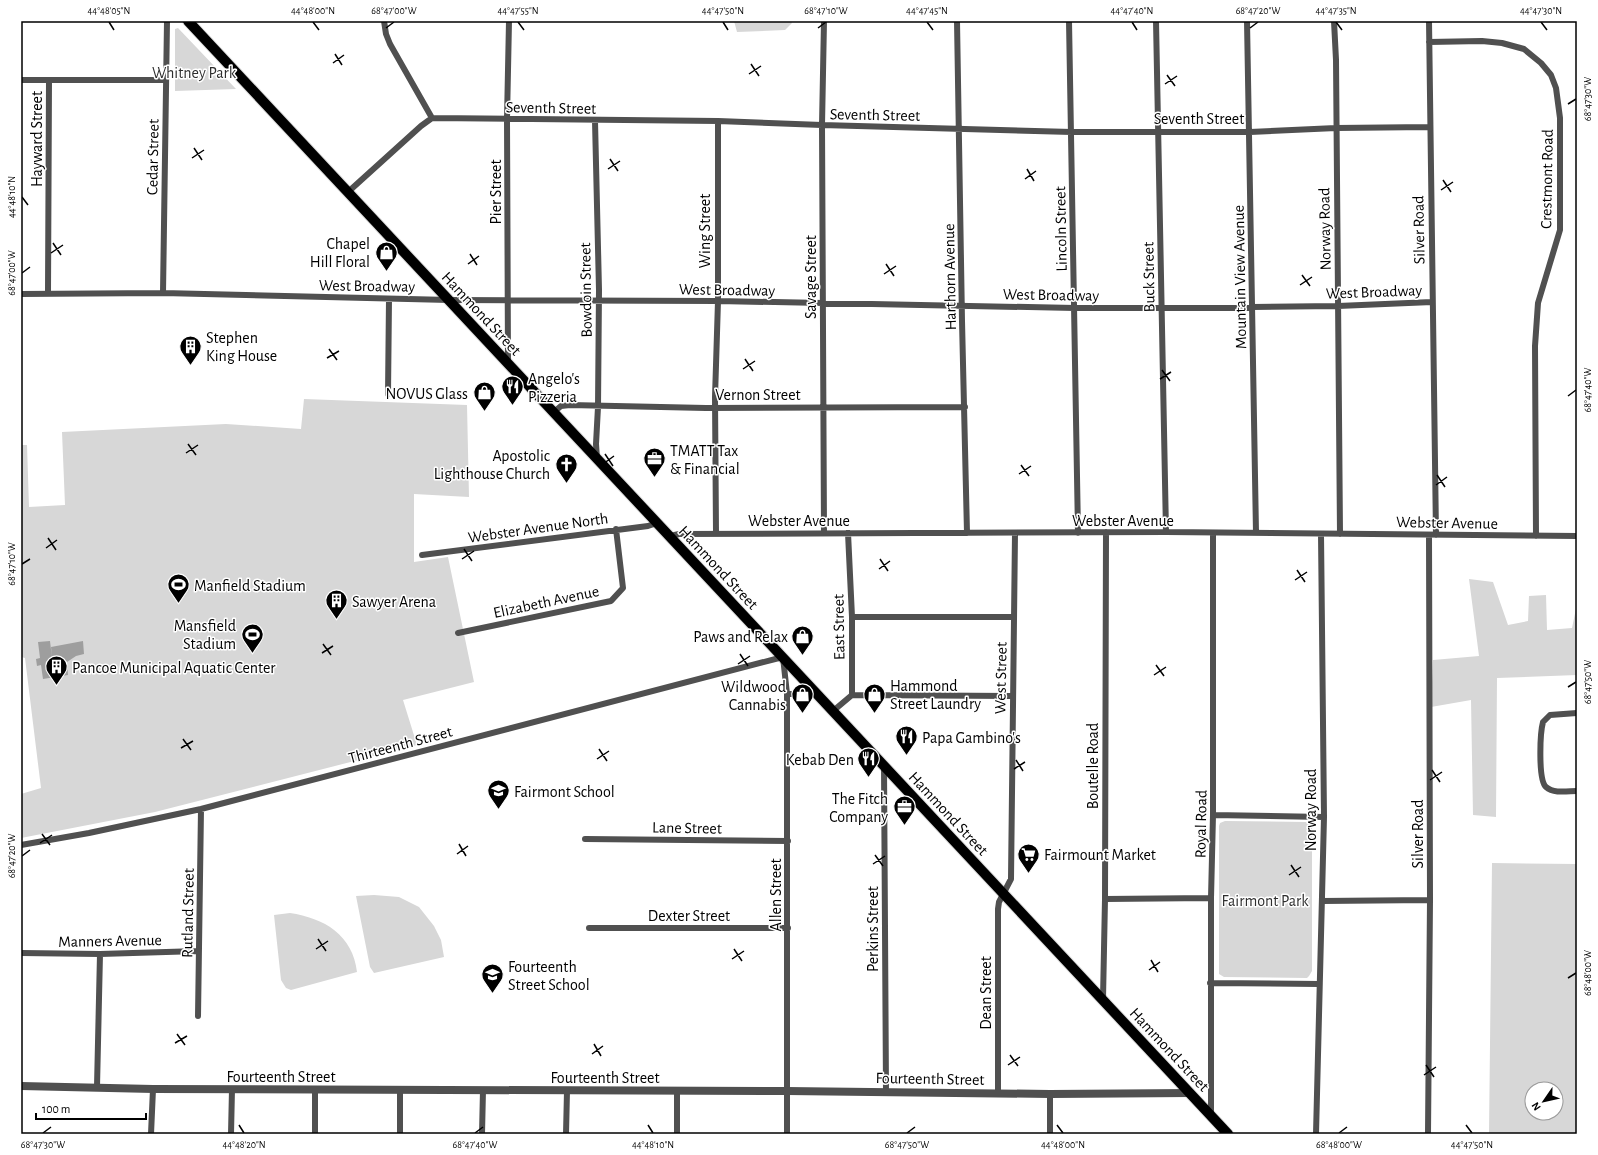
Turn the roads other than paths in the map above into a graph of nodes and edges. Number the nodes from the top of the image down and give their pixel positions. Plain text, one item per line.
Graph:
1 (167, 21) edge
2 (188, 21) edge
3 (384, 21) edge
4 (509, 21) edge
5 (824, 21) edge
6 (957, 21) edge
7 (1069, 21) edge
8 (1156, 21) edge
9 (1247, 21) edge
10 (1334, 21) edge
11 (1429, 21) edge
12 (1429, 42) junction
13 (21, 80) edge
14 (49, 80) junction
15 (166, 80) junction
16 (432, 118) junction
17 (507, 119) junction
18 (595, 121) junction
19 (718, 121) junction
20 (822, 125) junction
21 (1430, 127) junction
22 (1336, 128) junction
23 (959, 129) junction
24 (1072, 132) junction
25 (1158, 132) junction
26 (1250, 132) junction
27 (348, 192) junction
28 (48, 293) junction
29 (163, 293) junction
30 (21, 294) edge
31 (389, 299) junction
32 (449, 300) junction
33 (508, 300) junction
34 (599, 301) junction
35 (718, 301) junction
36 (1432, 302) junction
37 (824, 304) junction
38 (962, 306) junction
39 (1338, 306) junction
40 (1252, 307) junction
41 (1075, 308) junction
42 (1161, 308) junction
43 (508, 363) junction
44 (388, 394) dead end
45 (598, 407) junction
46 (823, 407) junction
47 (965, 407) junction
48 (715, 408) junction
49 (554, 412) junction
50 (597, 459) junction
51 (657, 523) junction
52 (616, 529) junction
53 (1106, 532) junction
54 (1166, 532) junction
55 (716, 533) junction
56 (824, 533) junction
57 (848, 533) junction
58 (967, 533) junction
59 (1015, 533) junction
60 (1078, 533) junction
61 (1213, 533) junction
62 (1256, 533) junction
63 (1321, 534) junction
64 (1340, 534) junction
65 (1429, 535) junction
66 (1436, 535) junction
67 (670, 536) junction
68 (1536, 536) junction
69 (1577, 536) edge
70 (422, 555) dead end
71 (852, 617) junction
72 (1013, 617) junction
73 (458, 633) dead end
74 (783, 657) junction
75 (787, 694) junction
76 (817, 694) junction
77 (852, 695) junction
78 (1012, 696) junction
79 (833, 711) junction
80 (1577, 713) edge
81 (884, 766) junction
82 (1577, 791) edge
83 (201, 809) junction
84 (1213, 815) junction
85 (1324, 817) junction
86 (585, 839) dead end
87 (788, 841) junction
88 (21, 845) edge
89 (1004, 894) junction
90 (1211, 898) junction
91 (1105, 899) junction
92 (1430, 900) junction
93 (1322, 901) junction
94 (589, 928) dead end
95 (788, 928) junction
96 (199, 951) junction
97 (21, 953) edge
98 (100, 954) junction
99 (1210, 983) junction
100 (1319, 984) junction
101 (1102, 999) junction
102 (198, 1016) dead end
103 (21, 1086) edge
104 (97, 1087) junction
105 (153, 1089) junction
106 (232, 1090) junction
107 (315, 1090) junction
108 (400, 1090) junction
109 (483, 1090) junction
110 (677, 1090) junction
111 (786, 1090) junction
112 (567, 1091) junction
113 (886, 1092) junction
114 (1190, 1093) junction
115 (998, 1094) junction
116 (1050, 1094) junction
117 (1211, 1115) junction
118 (151, 1134) edge
119 (231, 1134) edge
120 (315, 1134) edge
121 (400, 1134) edge
122 (482, 1134) edge
123 (566, 1134) edge
124 (677, 1134) edge
125 (787, 1134) edge
126 (1050, 1134) edge
127 (1228, 1134) edge
128 (1316, 1134) edge
129 (1428, 1134) edge

1 - 15 street, Cedar Street
2 - 27 main road, Hammond Street
3 - 16 street
4 - 17 street, Pier Street
5 - 20 street, Savage Street
6 - 23 street, Harthorn Avenue
7 - 24 street, Lincoln Street
8 - 25 street, Buck Street
9 - 26 street, Mountain View Avenue
10 - 22 street, Norway Road
11 - 12 street, Silver Road
12 - 21 street, Silver Road
12 - 68 street, Crestmont Road
13 - 14 street
14 - 15 street
14 - 28 street, Hayward Street
15 - 29 street, Cedar Street
16 - 17 street, Seventh Street
16 - 27 street
17 - 18 street, Seventh Street
17 - 33 street, Pier Street
18 - 19 street, Seventh Street
18 - 34 street, Bowdoin Street
19 - 20 street, Seventh Street
19 - 35 street, Wing Street
20 - 23 street, Seventh Street
20 - 37 street, Savage Street
21 - 22 street, Seventh Street
21 - 36 street, Silver Road
22 - 26 street, Seventh Street
22 - 39 street, Norway Road
23 - 24 street, Seventh Street
23 - 38 street, Harthorn Avenue
24 - 25 street, Seventh Street
24 - 41 street, Lincoln Street
25 - 26 street, Seventh Street
25 - 42 street, Buck Street
26 - 40 street, Mountain View Avenue
27 - 32 main road, Hammond Street
28 - 29 street, West Broadway
28 - 30 street, West Broadway
29 - 31 street, West Broadway
31 - 32 street, West Broadway
31 - 44 street
32 - 33 street, West Broadway
32 - 43 main road, Hammond Street
33 - 34 street, West Broadway
33 - 43 street, Pier Street
34 - 35 street, West Broadway
34 - 45 street, Bowdoin Street
35 - 37 street, West Broadway
35 - 48 street, Wing Street
36 - 39 street, West Broadway
36 - 66 street, Silver Road
37 - 38 street, West Broadway
37 - 46 street, Savage Street
38 - 41 street, West Broadway
38 - 47 street, Harthorn Avenue
39 - 40 street, West Broadway
39 - 64 street, Norway Road
40 - 42 street, West Broadway
40 - 62 street, Mountain View Avenue
41 - 42 street, West Broadway
41 - 60 street, Lincoln Street
42 - 54 street, Buck Street
43 - 49 main road, Hammond Street
45 - 48 street, Vernon Street
45 - 49 street, Vernon Street
45 - 50 street, Bowdoin Street
46 - 47 street, Vernon Street
46 - 48 street, Vernon Street
46 - 56 street, Savage Street
47 - 58 street, Harthorn Avenue
48 - 55 street, Wing Street
49 - 50 main road, Hammond Street
50 - 51 main road, Hammond Street
51 - 52 street, Webster Avenue North
51 - 67 main road, Hammond Street
52 - 70 street, Webster Avenue North
52 - 73 street, Elizabeth Avenue
53 - 54 street, Webster Avenue
53 - 60 street, Webster Avenue
53 - 91 street, Boutelle Road
54 - 61 street, Webster Avenue
55 - 56 street, Webster Avenue
55 - 67 street, Webster Avenue
56 - 57 street, Webster Avenue
57 - 58 street, Webster Avenue
57 - 71 street, East Street
58 - 59 street, Webster Avenue
59 - 60 street, Webster Avenue
59 - 72 street, West Street
61 - 62 street, Webster Avenue
61 - 84 street, Royal Road
62 - 63 street, Webster Avenue
63 - 64 street, Webster Avenue
63 - 85 street, Norway Road
64 - 65 street, Webster Avenue
65 - 66 street, Webster Avenue
65 - 92 street, Silver Road
66 - 68 street, Webster Avenue
67 - 74 main road, Hammond Street
68 - 69 street, Webster Avenue
71 - 72 street
71 - 77 street, East Street
72 - 78 street, West Street
74 - 75 street, Allen Street
74 - 76 main road, Hammond Street
74 - 83 street, Thirteenth Street
75 - 76 street
75 - 87 street, Allen Street
76 - 79 main road, Hammond Street
77 - 78 street
77 - 79 street
78 - 89 street, West Street
79 - 81 main road, Hammond Street
80 - 82 street
81 - 89 main road, Hammond Street
81 - 113 street, Perkins Street
83 - 88 street, Thirteenth Street
83 - 96 street, Rutland Street
84 - 85 street
84 - 90 street, Royal Road
85 - 93 street, Norway Road
86 - 87 street, Lane Street
87 - 95 street, Allen Street
89 - 101 main road, Hammond Street
89 - 115 street, Dean Street
90 - 91 street
90 - 99 street, Royal Road
91 - 101 street, Boutelle Road
92 - 93 street
92 - 129 street, Silver Road
93 - 100 street, Norway Road
94 - 95 street, Dexter Street
95 - 111 street, Allen Street
96 - 98 street, Manners Avenue
96 - 102 street, Rutland Street
97 - 98 street, Manners Avenue
98 - 104 street
99 - 100 street
99 - 117 street, Royal Road
100 - 128 street, Norway Road
101 - 114 main road, Hammond Street
103 - 104 street, Fourteenth Street
104 - 105 street, Fourteenth Street
105 - 106 street, Fourteenth Street
105 - 118 street
106 - 107 street, Fourteenth Street
106 - 119 street
107 - 108 street, Fourteenth Street
107 - 120 street
108 - 109 street, Fourteenth Street
108 - 121 street
109 - 112 street, Fourteenth Street
109 - 122 street
110 - 111 street, Fourteenth Street
110 - 112 street, Fourteenth Street
110 - 124 street
111 - 113 street, Fourteenth Street
111 - 125 street, Allen Street
112 - 123 street
113 - 115 street, Fourteenth Street
114 - 116 street, Fourteenth Street
114 - 117 main road, Hammond Street
115 - 116 street, Fourteenth Street
116 - 126 street
117 - 127 main road, Hammond Street

